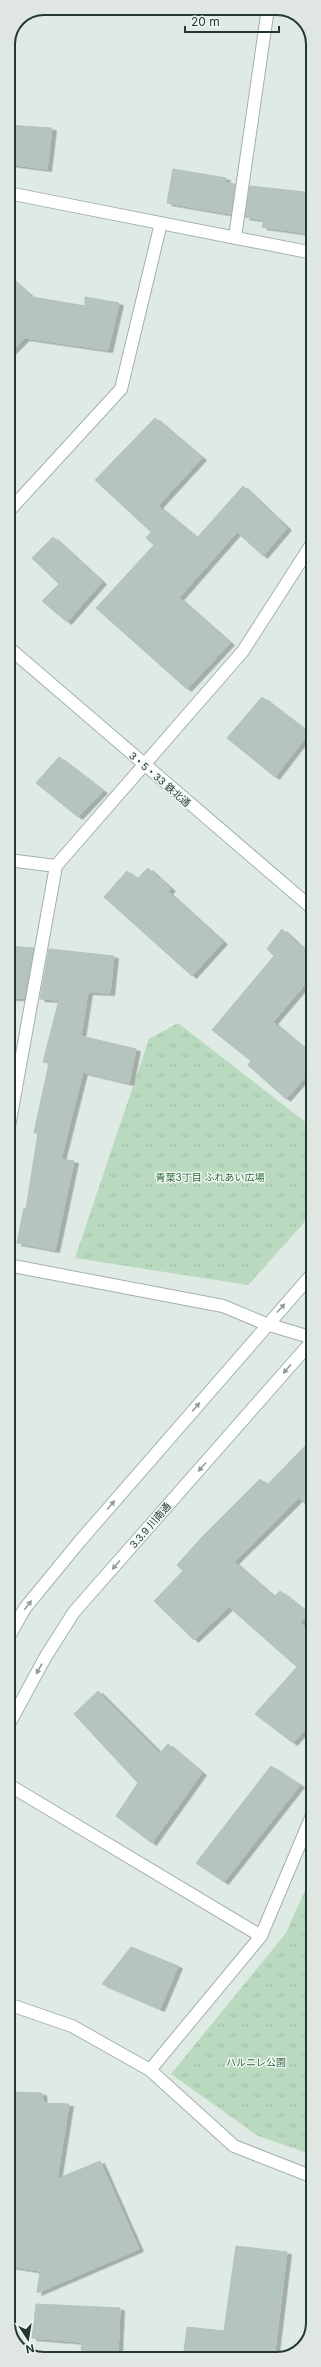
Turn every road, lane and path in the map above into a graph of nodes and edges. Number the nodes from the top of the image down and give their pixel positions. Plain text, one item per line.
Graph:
1 (267, 15) edge
2 (15, 194) edge
3 (161, 223) junction
4 (235, 237) junction
5 (306, 252) edge
6 (15, 504) edge
7 (306, 553) edge
8 (15, 653) edge
9 (144, 765) junction
10 (15, 861) edge
11 (56, 866) junction
12 (306, 903) edge
13 (15, 1093) edge
14 (15, 1266) edge
15 (306, 1281) edge
16 (266, 1324) junction
17 (306, 1337) edge
18 (306, 1347) edge
19 (15, 1626) edge
20 (15, 1710) edge
21 (15, 1789) edge
22 (306, 1830) edge
23 (261, 1936) junction
24 (15, 2006) edge
25 (150, 2070) junction
26 (306, 2173) edge

1 - 4 street
2 - 3 street
3 - 4 street
3 - 6 street
4 - 5 street
7 - 9 street
8 - 9 street, 3・5・33 鉄北通
9 - 11 street
9 - 12 street, 3・5・33 鉄北通
10 - 11 street
11 - 13 street
14 - 16 street
16 -> 15 street
16 - 17 street
19 -> 16 street
18 -> 20 street, 3.3.9 川南通
21 - 23 street
22 - 23 street
23 - 25 street
24 - 25 street
25 - 26 street

